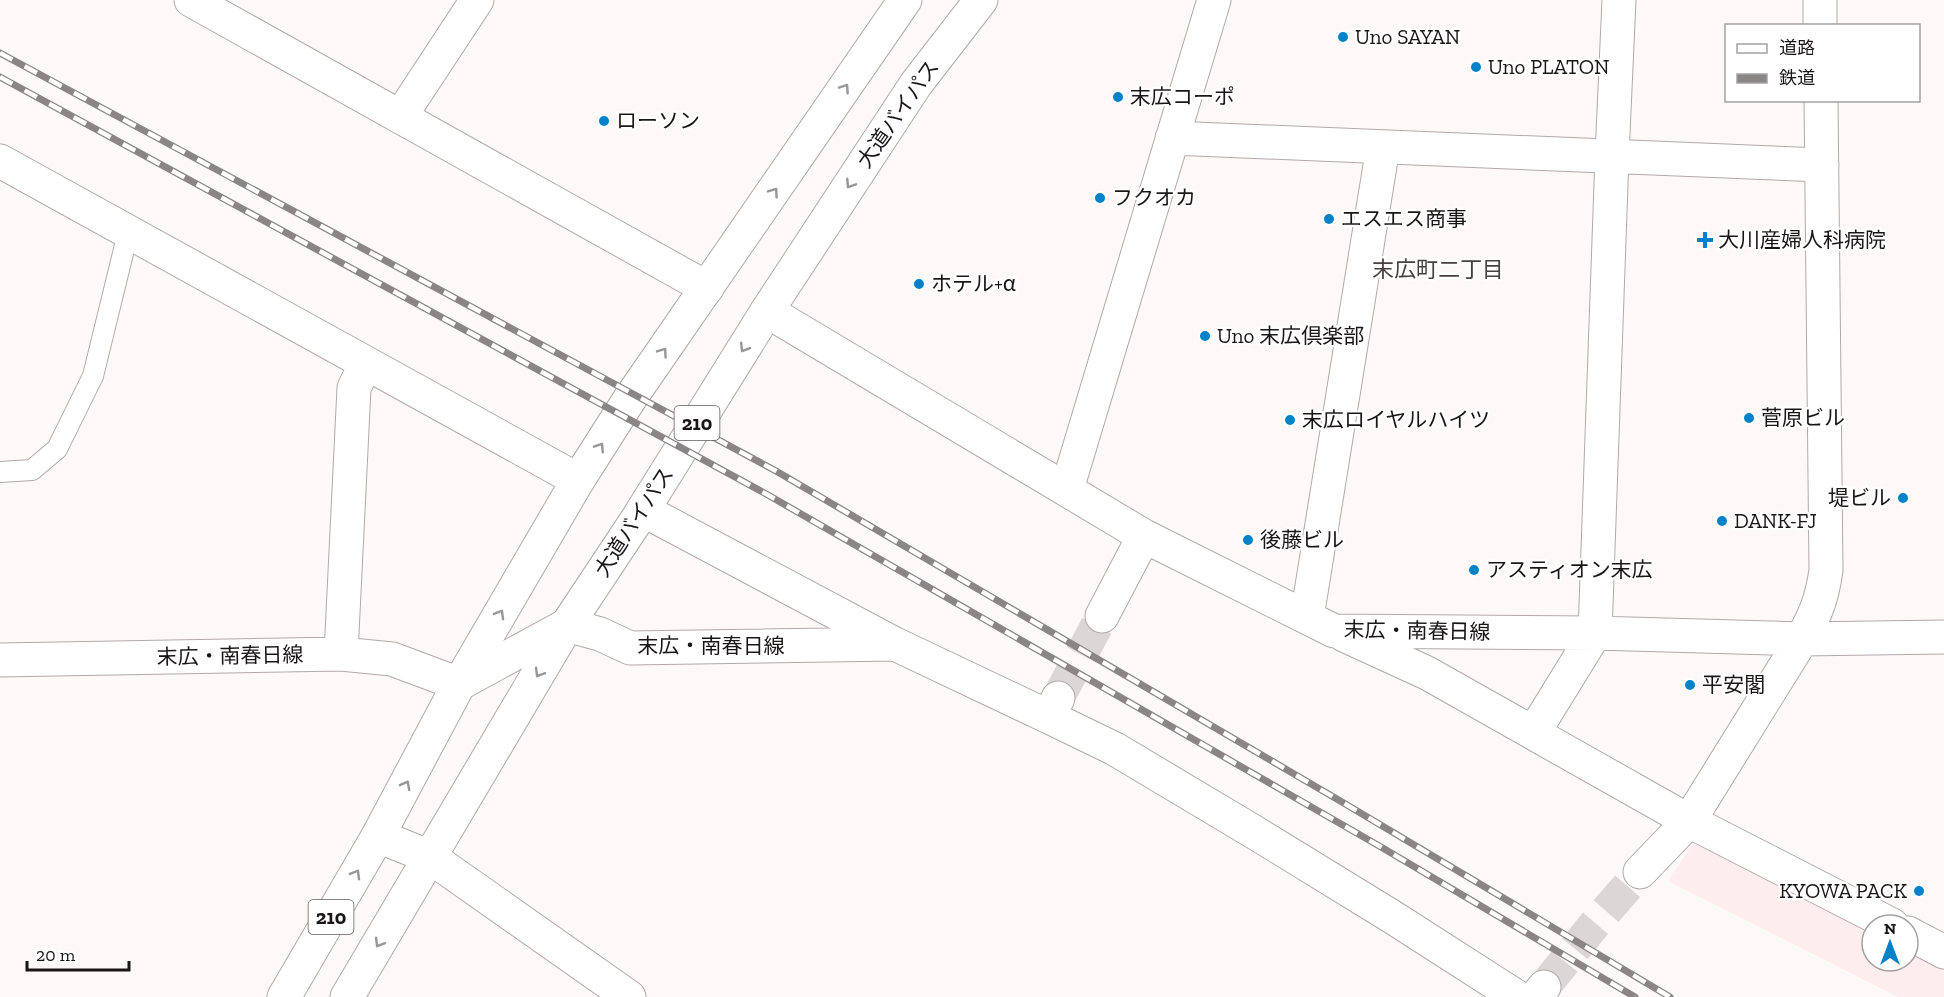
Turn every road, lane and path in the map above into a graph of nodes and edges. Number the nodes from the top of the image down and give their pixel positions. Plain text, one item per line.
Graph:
1 (191, 0) edge
2 (477, 0) edge
3 (905, 0) edge
4 (981, 0) edge
5 (1214, 0) edge
6 (1619, 0) edge
7 (1820, 0) edge
8 (1820, 24) edge
9 (1821, 102) edge
10 (400, 117) junction
11 (1173, 138) junction
12 (1383, 147) junction
13 (1612, 156) junction
14 (0, 161) edge
15 (1822, 165) junction
16 (128, 233) junction
17 (707, 288) junction
18 (767, 311) junction
19 (366, 363) junction
20 (0, 472) edge
21 (578, 480) junction
22 (1067, 489) junction
23 (643, 510) junction
24 (1144, 536) junction
25 (1102, 616) tunnel mouth
26 (1321, 624) junction
27 (567, 625) junction
28 (1595, 633) junction
29 (1944, 637) edge
30 (1802, 639) junction
31 (895, 644) junction
32 (341, 654) junction
33 (0, 660) edge
34 (459, 684) junction
35 (1534, 732) junction
36 (1689, 821) junction
37 (378, 836) junction
38 (430, 857) junction
39 (1640, 872) tunnel mouth
40 (1869, 913) edge
41 (1920, 939) edge
42 (1944, 952) edge
43 (1532, 994) edge
44 (284, 997) edge
45 (347, 997) edge
46 (629, 997) edge

1 - 10 main road
2 - 10 main road
17 -> 3 main road, 210
4 -> 18 main road, 大道バイパス / 210
5 - 11 main road
6 - 13 main road
7 - 8 main road
9 - 15 main road
10 - 17 main road
11 - 12 main road
11 - 22 main road
12 - 13 main road
12 - 26 main road
13 - 15 main road
13 - 28 main road
14 - 16 main road
15 - 30 main road
16 - 19 main road
16 - 20 lane
21 -> 17 main road, 210
18 - 22 main road, 末広・南春日線
18 -> 23 main road, 大道バイパス / 210
19 - 21 main road
19 - 32 main road
34 -> 21 main road, 210
22 - 24 main road, 末広・南春日線
23 - 27 main road, 大道バイパス / 210
23 - 31 main road
24 - 25 main road
24 - 26 main road, 末広・南春日線
26 - 28 main road, 末広・南春日線
26 - 35 main road
27 - 31 main road, 末広・南春日線
27 - 34 main road
27 -> 38 main road, 大道バイパス / 210
28 - 30 main road, 末広・南春日線
28 - 35 main road
29 - 30 main road, 末広・南春日線
30 - 36 main road
31 - 43 main road, 末広・南春日線
32 - 33 main road, 末広・南春日線
32 - 34 main road, 末広・南春日線
37 -> 34 main road, 210
35 - 36 main road
36 - 39 main road
36 - 40 main road
37 - 38 main road
44 -> 37 main road, 210
38 -> 45 main road, 大道バイパス / 210
38 - 46 main road
41 - 42 main road

